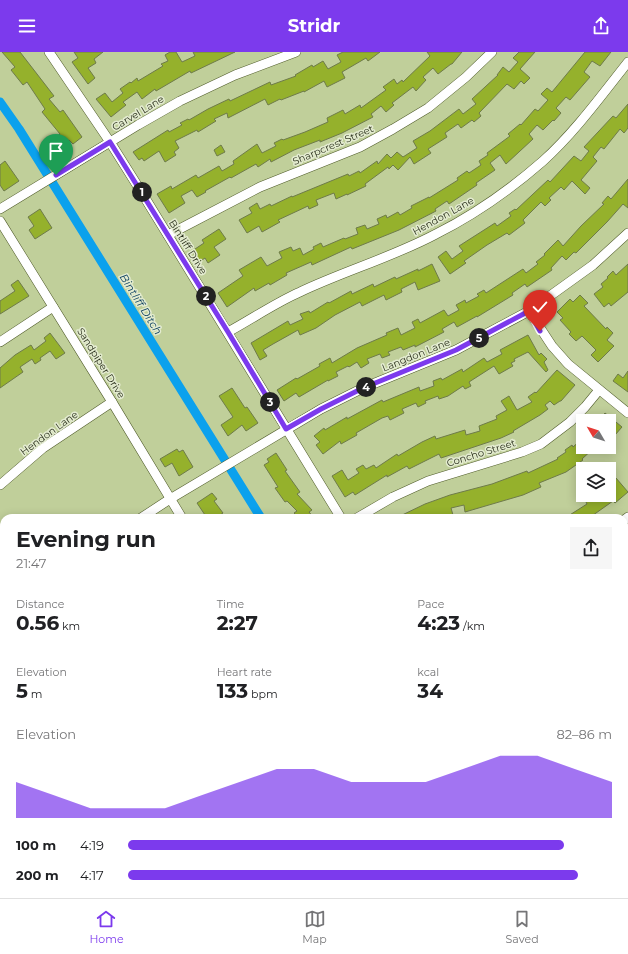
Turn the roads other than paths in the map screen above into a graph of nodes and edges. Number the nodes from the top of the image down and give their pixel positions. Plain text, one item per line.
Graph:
1 (49, 52) edge
2 (296, 52) edge
3 (492, 52) edge
4 (628, 62) edge
5 (110, 142) junction
6 (0, 209) edge
7 (0, 220) edge
8 (628, 233) edge
9 (168, 235) junction
10 (53, 307) junction
11 (529, 311) junction
12 (228, 332) junction
13 (0, 342) edge
14 (599, 390) junction
15 (112, 402) junction
16 (628, 413) edge
17 (286, 429) junction
18 (0, 485) edge
19 (170, 499) junction
20 (147, 514) edge
21 (179, 514) edge
22 (339, 514) edge
23 (363, 514) edge

1 - 5 street, Bintliff Drive
2 - 5 street, Carvel Lane
3 - 9 street, Sharpcrest Street
4 - 12 street, Hendon Lane
5 - 6 street, Carvel Lane
5 - 9 street, Bintliff Drive
7 - 10 street, Sandpiper Drive
8 - 11 street, Langdon Lane
9 - 12 street, Bintliff Drive
10 - 13 street
10 - 15 street, Sandpiper Drive
11 - 14 street
11 - 17 street, Langdon Lane
12 - 17 street, Bintliff Drive
14 - 16 street
14 - 23 street, Concho Street
15 - 18 street, Hendon Lane
15 - 19 street, Sandpiper Drive
17 - 19 street, Langdon Lane
17 - 22 street, Bintliff Drive
19 - 20 street, Langdon Lane
19 - 21 street, Sandpiper Drive

